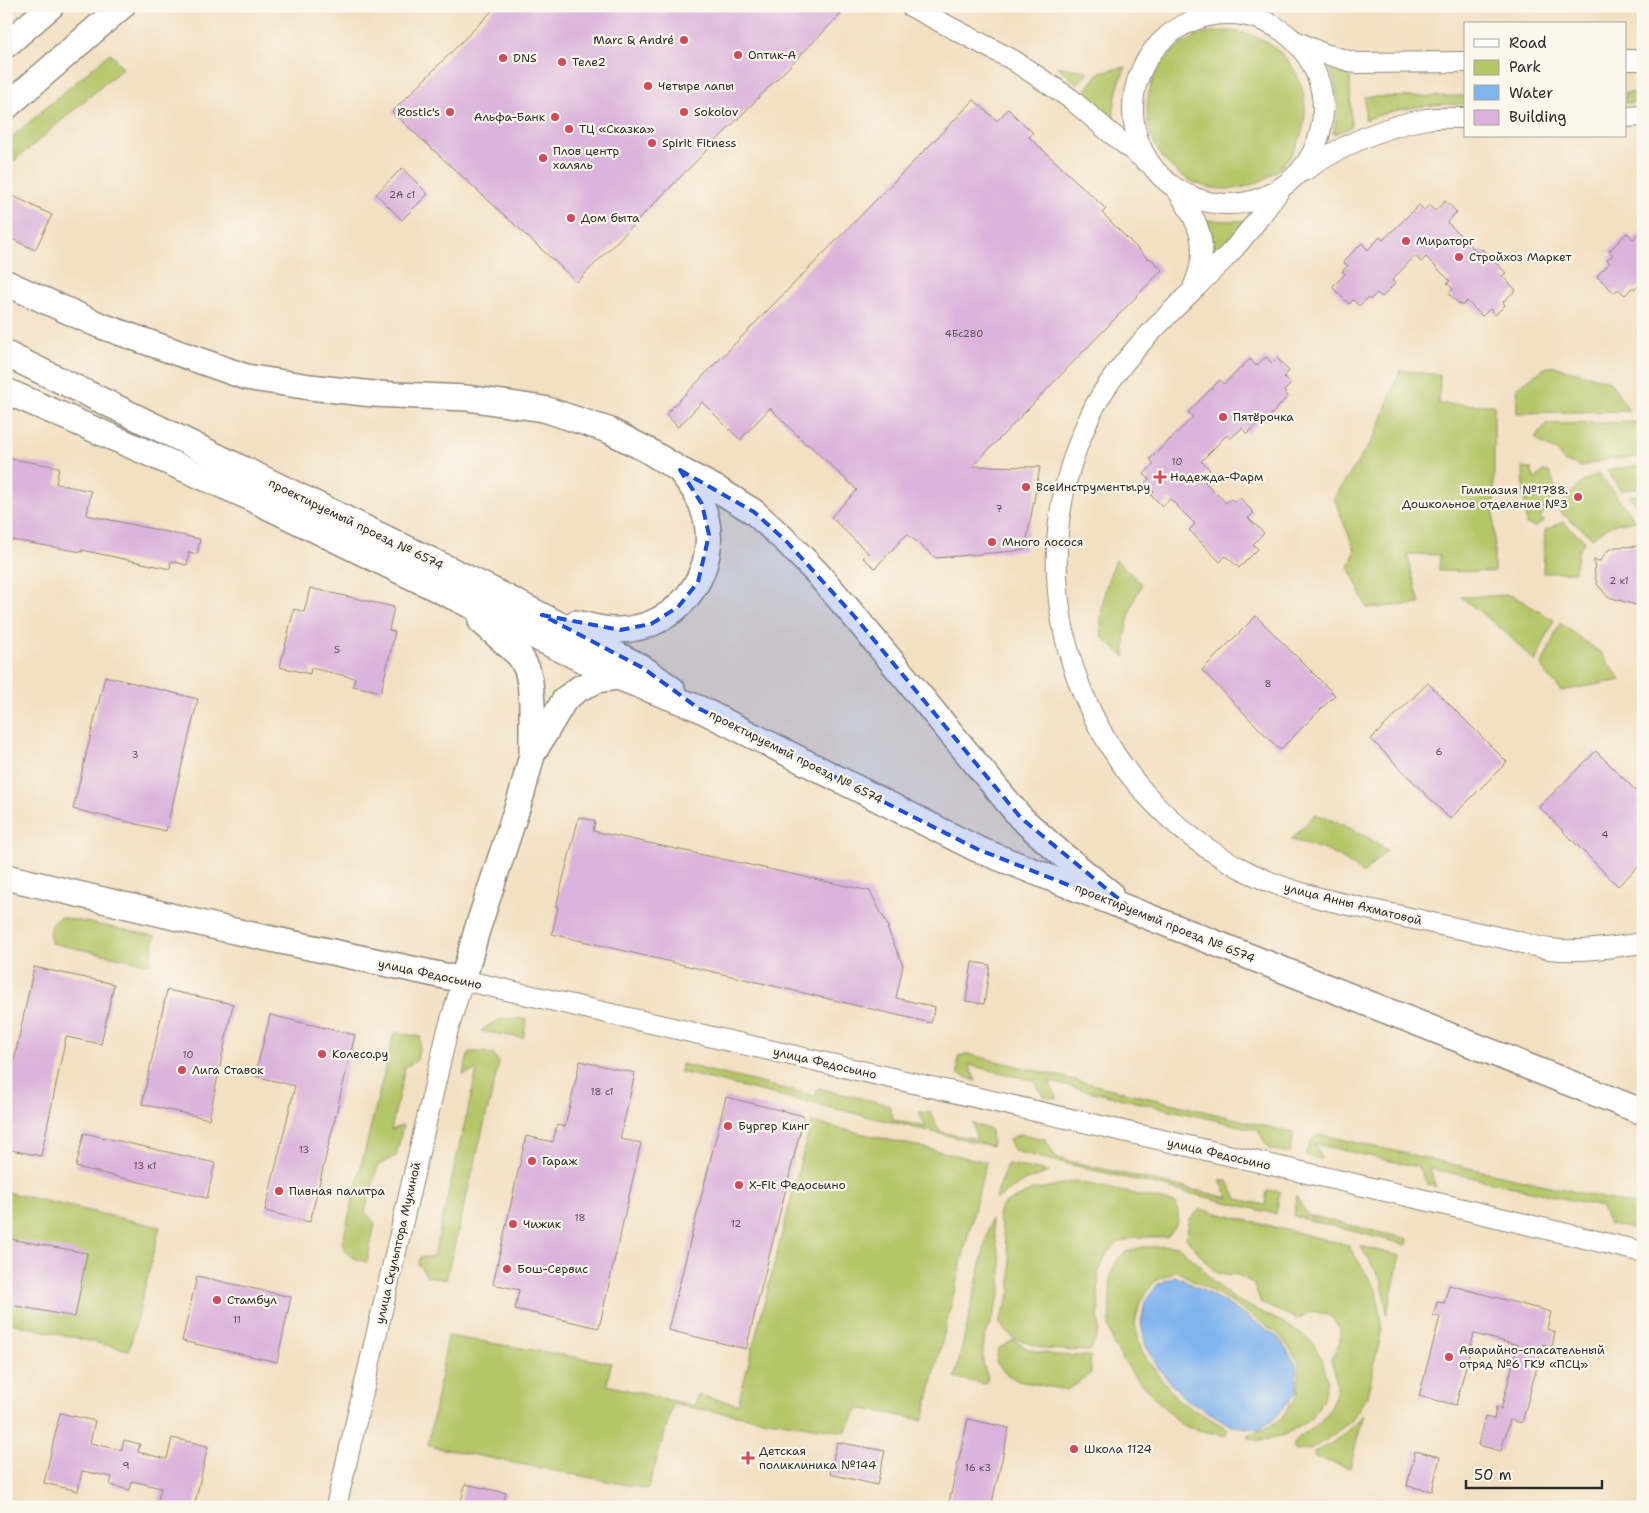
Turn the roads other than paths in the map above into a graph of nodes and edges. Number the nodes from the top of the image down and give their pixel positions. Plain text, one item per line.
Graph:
1 (51, 6) edge
2 (122, 6) edge
3 (910, 6) edge
4 (1190, 6) edge
5 (1255, 6) edge
6 (1276, 27) junction
7 (1179, 28) junction
8 (1294, 40) junction
9 (6, 45) edge
10 (1626, 60) edge
11 (1643, 60) edge
12 (1464, 62) edge
13 (6, 107) edge
14 (1626, 116) edge
15 (1643, 116) edge
16 (1464, 118) edge
17 (1152, 165) junction
18 (1287, 183) junction
19 (1176, 188) junction
20 (6, 283) edge
21 (1191, 292) junction
22 (16, 358) edge
23 (6, 391) edge
24 (680, 470) junction
25 (452, 597) junction
26 (542, 615) junction
27 (618, 677) junction
28 (698, 708) junction
29 (532, 755) junction
30 (6, 876) edge
31 (1132, 910) junction
32 (1643, 943) edge
33 (463, 980) junction
34 (1643, 1112) edge
35 (1643, 1252) edge
36 (336, 1507) edge

1 - 9 main road
2 - 13 main road
3 - 17 street
4 - 7 street
5 - 6 street
6 - 7 street
6 - 8 street
7 - 17 street
8 - 12 street
8 - 18 street, улица Анны Ахматовой
10 - 11 street
14 - 15 street
16 - 18 street
17 - 19 street
18 - 19 street
18 - 21 street, улица Анны Ахматовой
19 - 21 street, улица Анны Ахматовой
20 - 24 main road
21 - 32 street, улица Анны Ахматовой
22 - 26 main road, проектируемый проезд № 6574
23 - 25 main road, проектируемый проезд № 6574
24 - 26 main road
24 - 31 main road
25 - 27 main road, проектируемый проезд № 6574
25 - 29 main road
26 - 28 main road, проектируемый проезд № 6574
27 - 28 main road, проектируемый проезд № 6574
27 - 29 main road
28 - 31 main road, проектируемый проезд № 6574
29 - 33 main road
30 - 33 main road, улица Федосьино
31 - 34 main road, проектируемый проезд № 6574
33 - 35 street, улица Федосьино
33 - 36 street, улица Скульптора Мухиной

